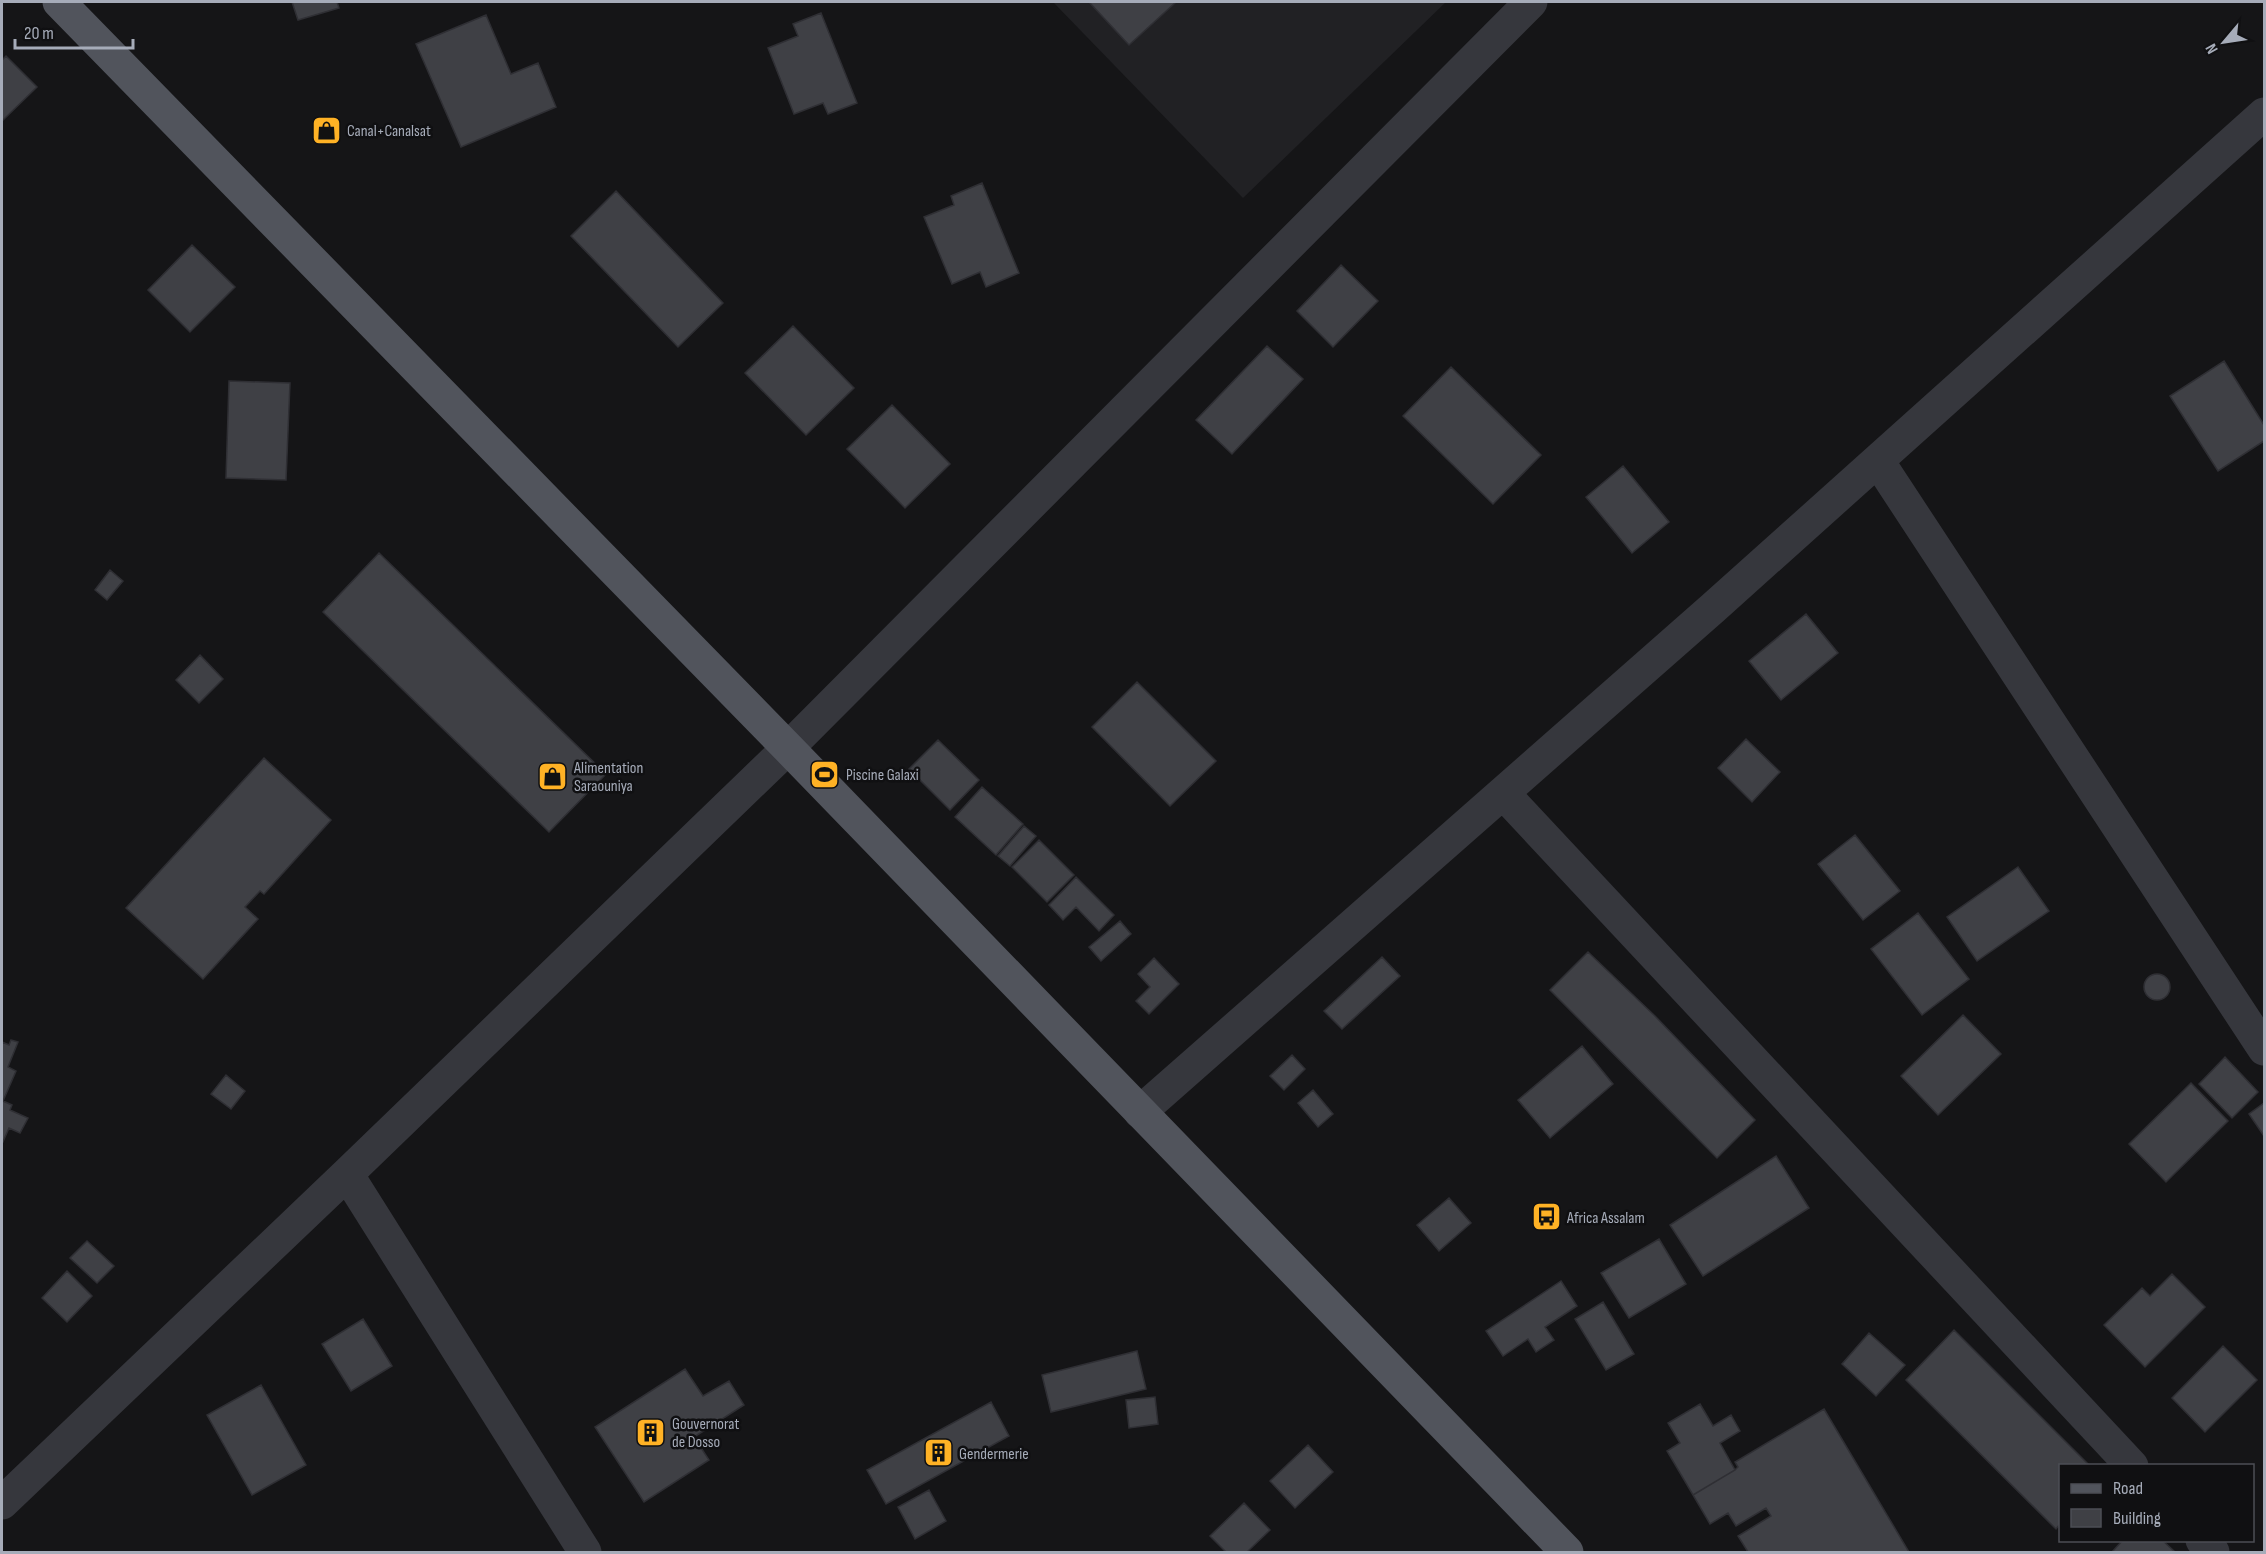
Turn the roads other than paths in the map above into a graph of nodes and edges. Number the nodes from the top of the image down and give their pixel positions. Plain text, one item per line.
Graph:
1 (59, 2) edge
2 (1531, 2) edge
3 (2265, 114) edge
4 (1878, 461) junction
5 (788, 748) junction
6 (1503, 793) junction
7 (2265, 1049) edge
8 (1140, 1112) junction
9 (347, 1174) junction
10 (2130, 1464) edge
11 (2, 1503) edge
12 (585, 1552) edge
13 (1567, 1552) edge

1 - 5 main road
2 - 5 street
3 - 4 street
4 - 6 street
4 - 7 street
5 - 8 main road
5 - 9 street
6 - 8 street
6 - 10 street
8 - 13 main road
9 - 11 street
9 - 12 street

